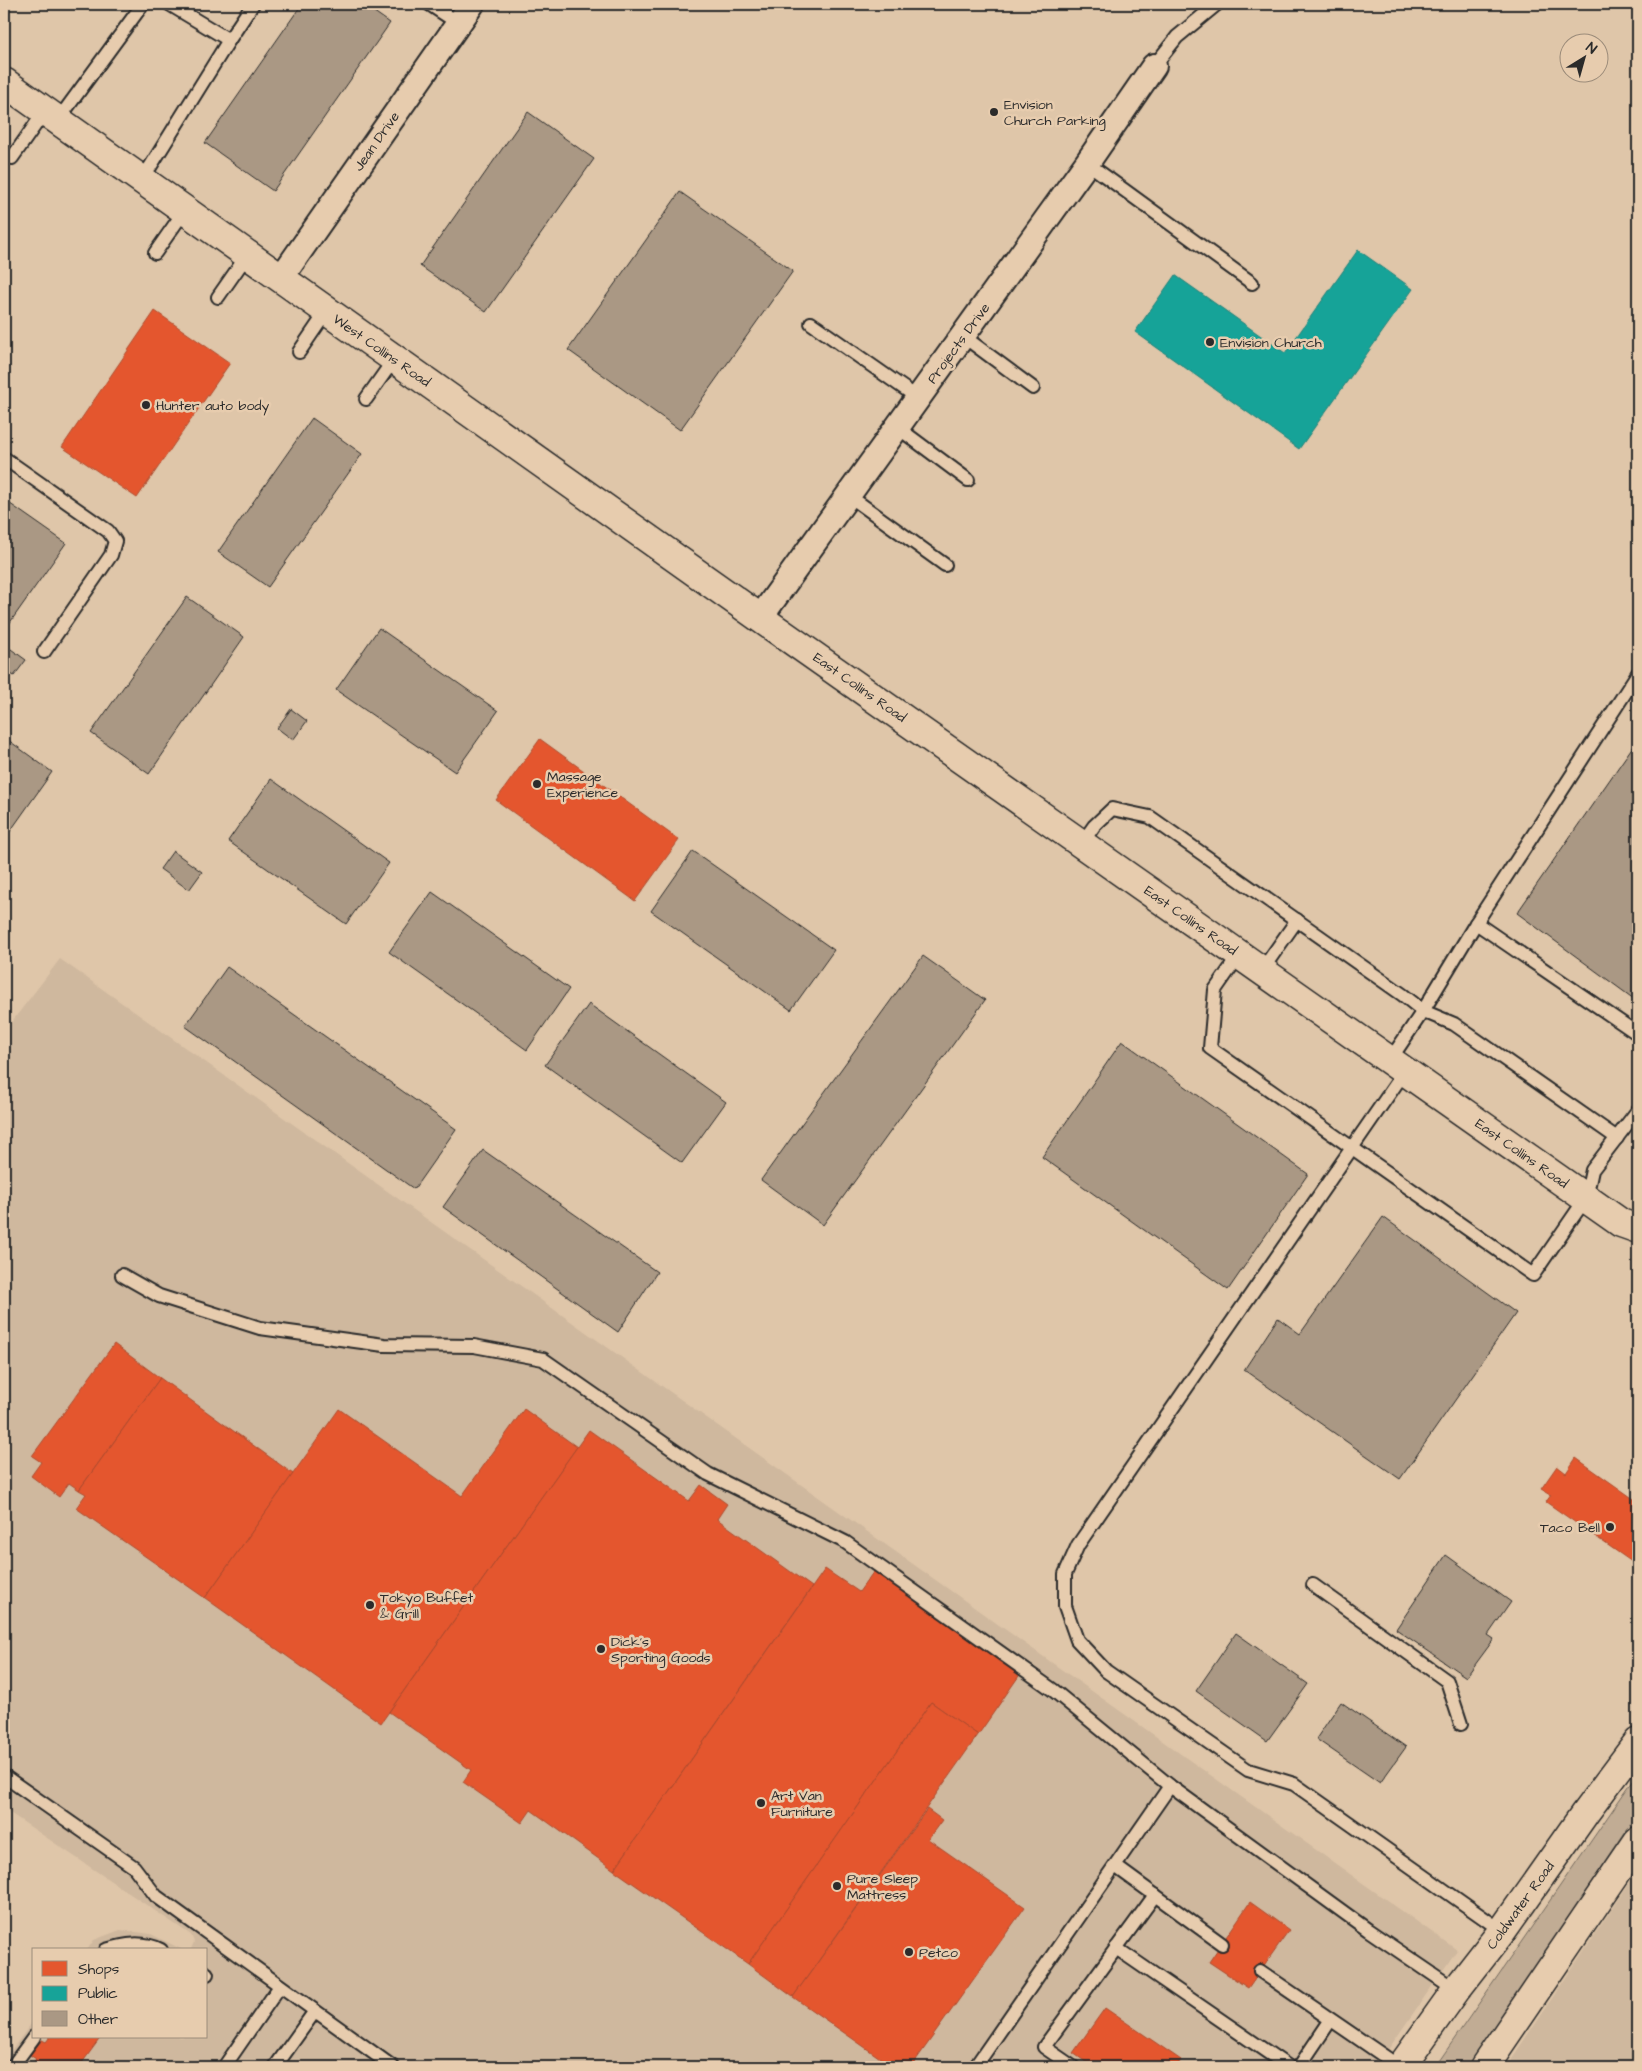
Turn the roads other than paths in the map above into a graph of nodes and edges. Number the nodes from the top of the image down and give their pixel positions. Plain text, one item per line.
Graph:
1 (143, 4) edge
2 (169, 4) edge
3 (253, 4) edge
4 (429, 4) edge
5 (472, 4) edge
6 (1217, 4) edge
7 (458, 23) junction
8 (229, 40) junction
9 (1154, 66) joint
10 (4, 82) edge
11 (52, 116) junction
12 (12, 158) dead end
13 (1087, 163) junction
14 (142, 180) junction
15 (185, 210) junction
16 (155, 253) dead end
17 (248, 254) junction
18 (281, 278) junction
19 (1252, 283) dead end
20 (218, 297) dead end
21 (327, 311) junction
22 (811, 323) dead end
23 (963, 336) junction
24 (299, 352) dead end
25 (395, 358) junction
26 (1033, 388) dead end
27 (918, 398) junction
28 (366, 400) dead end
29 (897, 427) junction
30 (4, 458) edge
31 (968, 480) dead end
32 (848, 496) junction
33 (945, 565) dead end
34 (760, 618) junction
35 (44, 652) dead end
36 (1638, 673) edge
37 (1082, 843) junction
38 (1297, 920) junction
39 (1476, 923) junction
40 (1251, 962) junction
41 (1423, 1011) junction
42 (1638, 1034) edge
43 (1397, 1065) junction
44 (1638, 1110) edge
45 (1617, 1138) junction
46 (1353, 1148) junction
47 (1586, 1198) junction
48 (1630, 1226) edge
49 (1638, 1246) edge
50 (122, 1275) dead end
51 (1312, 1585) dead end
52 (1461, 1724) dead end
53 (1638, 1742) edge
54 (4, 1776) edge
55 (1170, 1786) junction
56 (1638, 1841) edge
57 (1115, 1866) junction
58 (1155, 1895) junction
59 (1502, 1932) junction
60 (1222, 1944) dead end
61 (112, 1948) edge
62 (157, 1948) edge
63 (1116, 1948) junction
64 (1260, 1971) dead end
65 (280, 1986) junction
66 (1456, 1990) junction
67 (315, 2011) junction
68 (1330, 2021) junction
69 (33, 2038) edge
70 (12, 2067) edge
71 (224, 2067) edge
72 (275, 2067) edge
73 (393, 2067) edge
74 (975, 2067) edge
75 (1073, 2067) edge
76 (1289, 2067) edge
77 (1299, 2067) edge
78 (1401, 2067) edge
79 (1484, 2067) edge

1 - 11 lane
2 - 8 lane
3 - 8 lane
4 - 7 lane
5 - 7 street, Jean Drive
6 - 9 lane
7 - 18 street, Jean Drive
8 - 14 lane
9 - 13 street, Projects Drive
10 - 11 street, West Collins Road
11 - 12 lane
11 - 14 street, West Collins Road
13 - 19 lane
13 - 23 street, Projects Drive
14 - 15 street, West Collins Road
15 - 16 lane
15 - 17 street, West Collins Road
17 - 18 street, West Collins Road
17 - 20 lane
18 - 21 street, West Collins Road
21 - 24 lane
21 - 25 street, West Collins Road
22 - 27 lane
23 - 26 lane
23 - 27 street, Projects Drive
25 - 28 lane
25 - 34 street, West Collins Road
27 - 29 street, Projects Drive
29 - 31 lane
29 - 32 street, Projects Drive
30 - 35 lane
32 - 33 lane
32 - 34 street, Projects Drive
34 - 37 street, East Collins Road
36 - 39 lane
37 - 38 lane
37 - 40 street, East Collins Road
38 - 40 lane
38 - 41 lane
39 - 41 lane
39 - 42 lane
40 - 43 street, East Collins Road
40 - 46 lane
41 - 43 lane
41 - 45 lane
43 - 46 lane
43 - 47 street, East Collins Road
44 - 45 lane
45 - 47 lane
46 - 47 lane
46 - 59 lane
47 - 48 street, East Collins Road
48 - 49 street, East Collins Road
50 - 55 lane
51 - 52 lane
53 - 59 street, Coldwater Road
54 - 65 lane
55 - 57 lane
55 - 66 lane
56 - 79 street
57 - 58 lane
57 - 74 lane
58 - 60 lane
58 - 63 lane
59 - 66 street, Coldwater Road
61 - 62 lane
63 - 75 lane
63 - 76 lane
64 - 68 lane
65 - 67 lane
65 - 71 lane
66 - 78 street, Coldwater Road
67 - 72 lane
67 - 73 lane
68 - 77 lane
68 - 78 lane
69 - 70 lane

